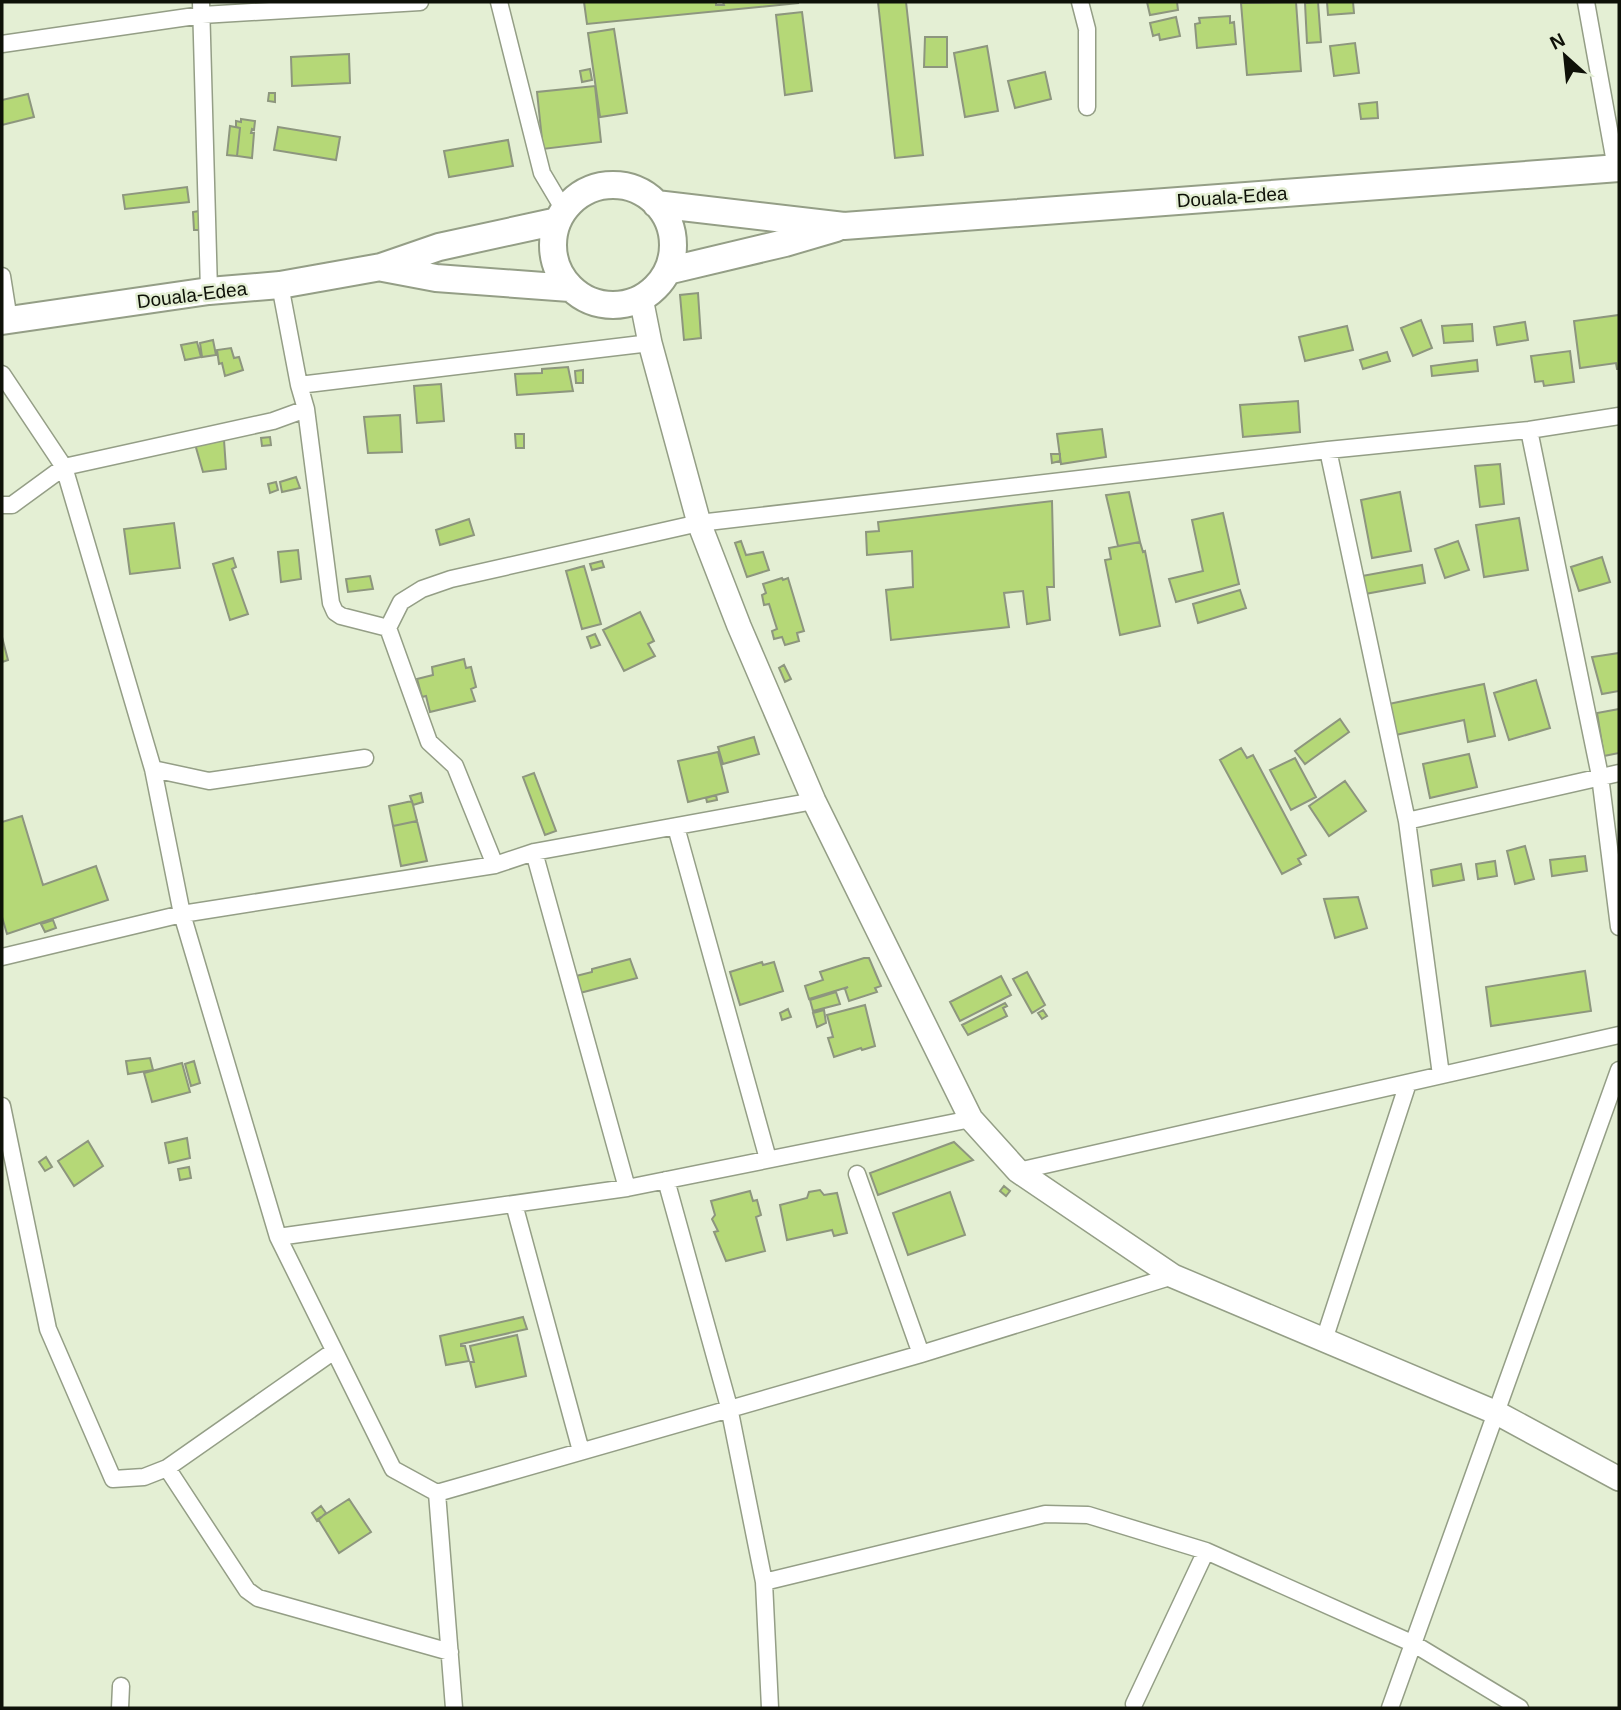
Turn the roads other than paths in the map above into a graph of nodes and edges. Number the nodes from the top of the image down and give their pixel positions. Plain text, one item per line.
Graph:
1 (421, 2) edge
2 (499, 2) edge
3 (1080, 2) edge
4 (1586, 2) edge
5 (201, 8) edge
6 (2, 44) edge
7 (1087, 107) dead end
8 (1618, 168) edge
9 (656, 204) junction
10 (561, 216) junction
11 (845, 226) junction
12 (381, 267) junction
13 (667, 271) junction
14 (2, 276) edge
15 (281, 285) junction
16 (570, 288) junction
17 (209, 291) junction
18 (641, 298) junction
19 (5, 321) edge
20 (650, 343) junction
21 (2, 374) edge
22 (299, 385) junction
23 (306, 409) junction
24 (1619, 416) edge
25 (1529, 430) junction
26 (1328, 450) junction
27 (64, 467) junction
28 (2, 505) edge
29 (699, 523) junction
30 (388, 628) junction
31 (365, 758) dead end
32 (153, 769) junction
33 (1619, 773) edge
34 (1600, 776) junction
35 (814, 801) junction
36 (1407, 821) junction
37 (676, 827) junction
38 (534, 852) junction
39 (495, 865) junction
40 (182, 914) junction
41 (1619, 927) edge
42 (2, 957) edge
43 (1619, 1035) edge
44 (1619, 1070) edge
45 (1441, 1075) junction
46 (1408, 1083) junction
47 (2, 1106) edge
48 (971, 1119) junction
49 (768, 1159) junction
50 (1018, 1171) junction
51 (857, 1174) dead end
52 (666, 1180) junction
53 (627, 1188) junction
54 (514, 1203) junction
55 (278, 1237) junction
56 (1173, 1276) junction
57 (1324, 1340) junction
58 (334, 1350) junction
59 (921, 1354) junction
60 (729, 1407) junction
61 (1497, 1413) junction
62 (581, 1451) junction
63 (167, 1468) junction
64 (1619, 1479) edge
65 (437, 1493) junction
66 (1206, 1551) junction
67 (764, 1582) junction
68 (1414, 1644) junction
69 (450, 1652) junction
70 (121, 1686) dead end
71 (1134, 1704) dead end
72 (120, 1708) edge
73 (454, 1708) edge
74 (770, 1708) edge
75 (1390, 1708) edge
76 (1520, 1708) edge

1 - 5 street
2 - 10 street
3 - 7 street
4 - 8 street
5 - 6 street
5 - 17 street
8 - 11 highway, Douala-Edea
9 - 10 highway
9 - 11 highway, Douala-Edea
9 - 13 highway
10 - 12 highway, Douala-Edea
10 - 16 highway
11 - 13 highway, Douala-Edea
12 - 15 highway, Douala-Edea
12 - 16 highway, Douala-Edea
13 - 18 highway
14 - 19 street
15 - 17 highway, Douala-Edea
15 - 22 street
16 - 18 highway
17 - 19 highway, Douala-Edea
18 - 20 main road
20 - 22 street
20 - 29 main road
21 - 27 street
22 - 23 street
23 - 27 street
23 - 30 street
24 - 25 street
25 - 26 street
25 - 34 street
26 - 29 street
26 - 36 street
27 - 28 street
27 - 32 street
29 - 30 street
29 - 35 main road
30 - 39 street
31 - 32 street
32 - 40 street
33 - 34 street
34 - 36 street
34 - 41 street
35 - 37 street
35 - 48 main road
36 - 45 street
37 - 38 street
37 - 49 street
38 - 39 street
38 - 53 street
39 - 40 street
40 - 42 street
40 - 55 street
43 - 45 street
44 - 61 street
45 - 46 street
46 - 50 street
46 - 57 street
47 - 63 street
48 - 49 street
48 - 50 main road
49 - 52 street
50 - 56 main road
51 - 59 street
52 - 53 street
52 - 60 street
53 - 54 street
54 - 55 street
54 - 62 street
55 - 58 street
56 - 57 main road
56 - 59 street
57 - 61 main road
58 - 63 street
58 - 65 street
59 - 60 street
60 - 62 street
60 - 67 street
61 - 64 main road
61 - 68 street
62 - 65 street
63 - 69 street
65 - 69 street
66 - 67 street
66 - 68 street
66 - 71 street
67 - 74 street
68 - 75 street
68 - 76 street
69 - 73 street
70 - 72 street

